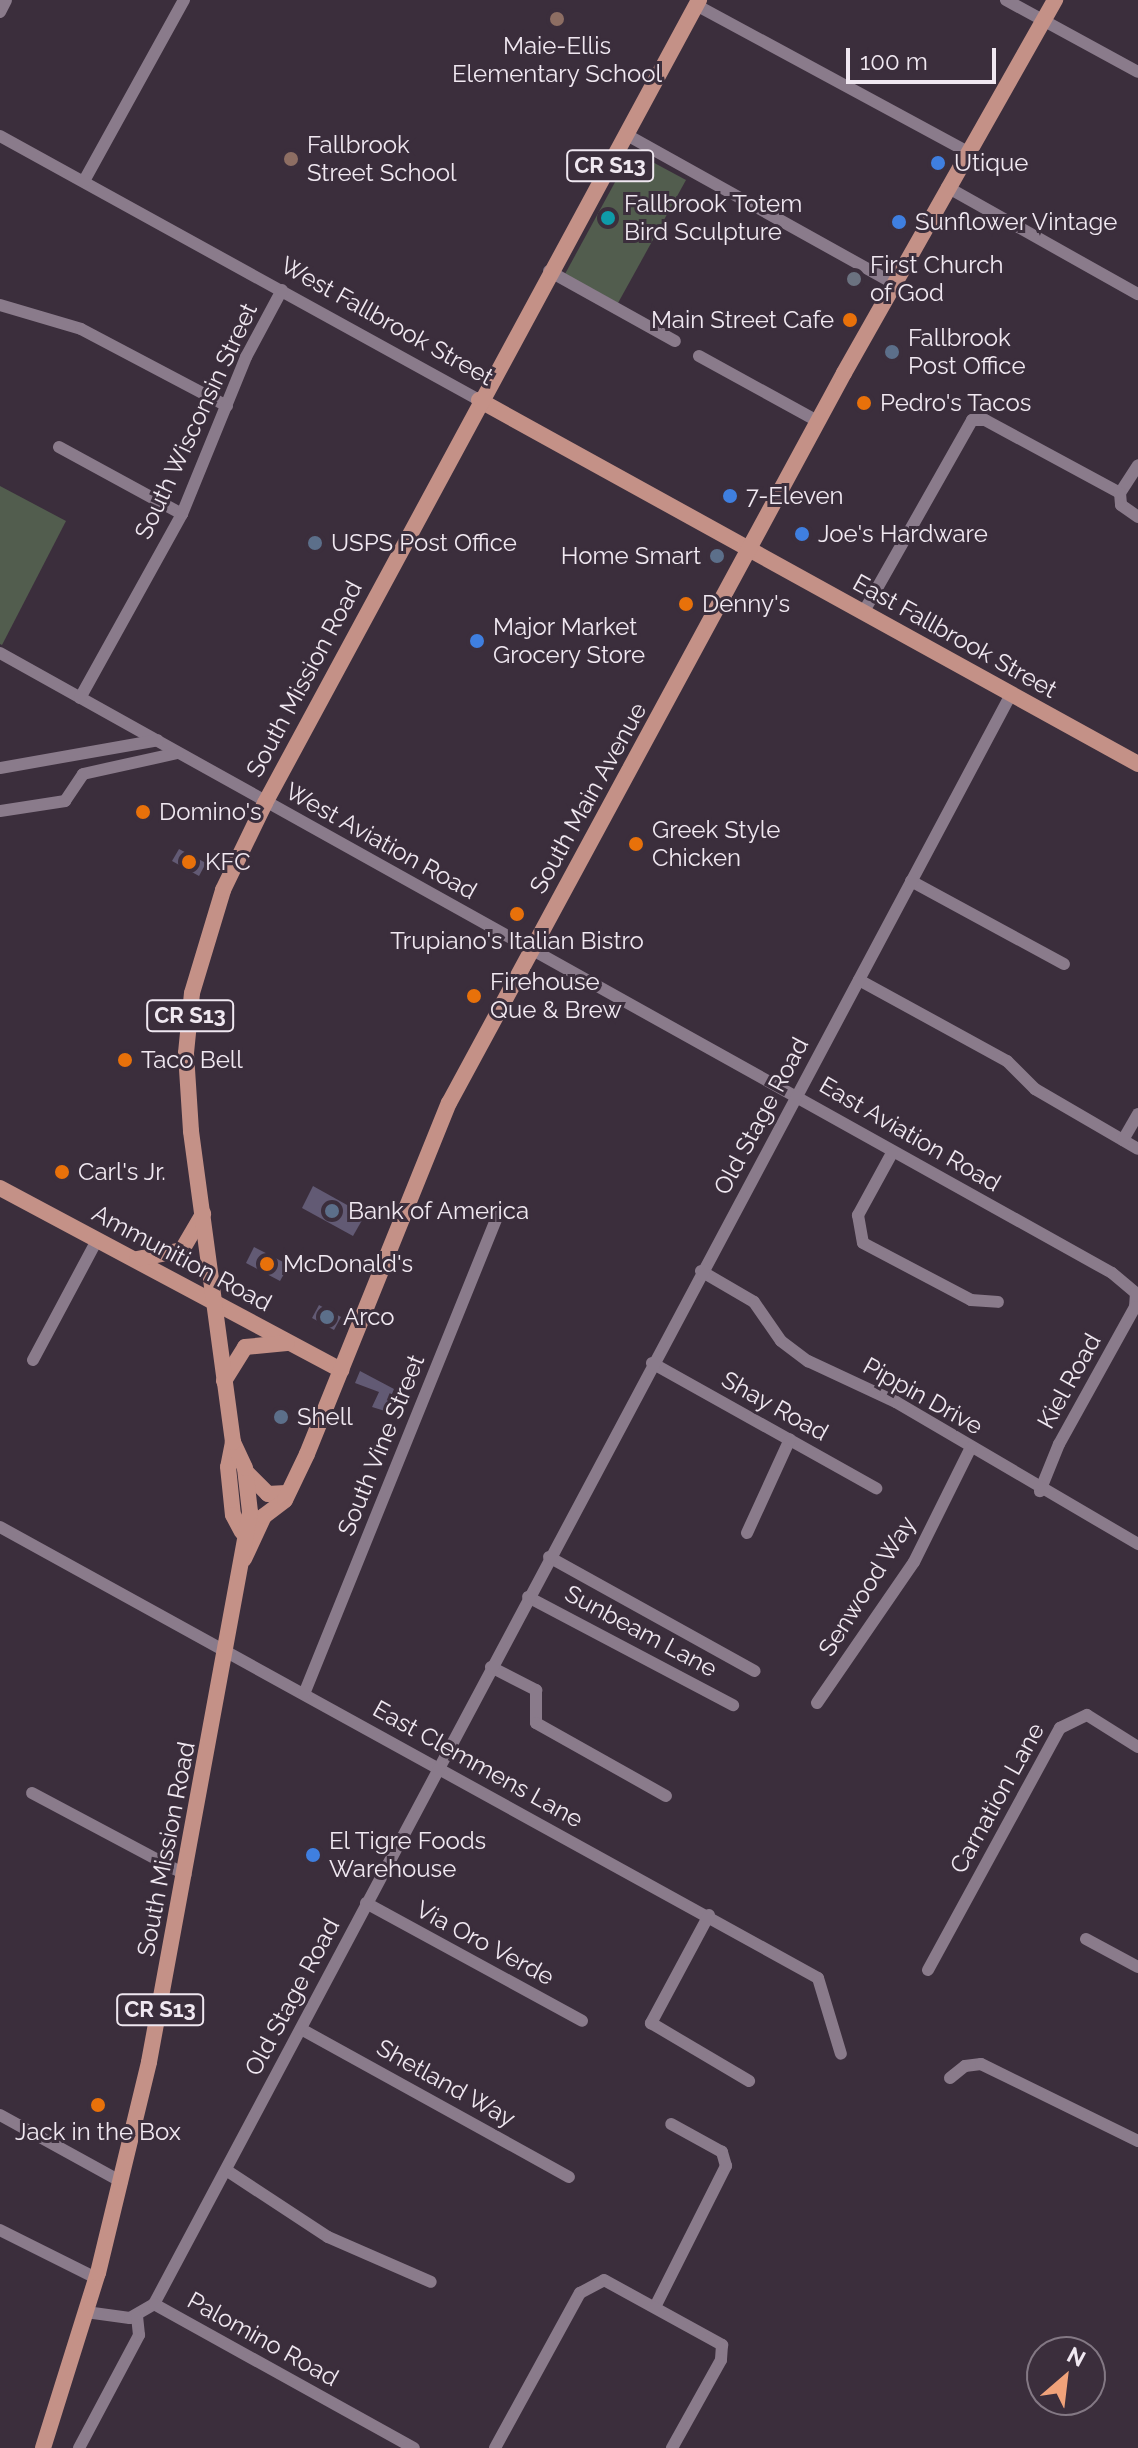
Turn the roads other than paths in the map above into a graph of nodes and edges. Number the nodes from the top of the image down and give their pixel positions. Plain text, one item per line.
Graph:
1 (6, 0) edge
2 (184, 0) edge
3 (1006, 0) edge
4 (1044, 0) edge
5 (1055, 0) edge
6 (698, 3) edge
7 (0, 12) edge
8 (1040, 18) junction
9 (1138, 72) edge
10 (627, 135) junction
11 (0, 136) edge
12 (966, 151) junction
13 (84, 181) junction
14 (947, 187) junction
15 (549, 271) junction
16 (895, 284) junction
17 (282, 290) junction
18 (1138, 294) edge
19 (0, 305) edge
20 (675, 341) dead end
21 (699, 356) dead end
22 (479, 400) junction
23 (227, 406) junction
24 (817, 421) junction
25 (59, 447) dead end
26 (1138, 465) edge
27 (1120, 493) junction
28 (182, 514) junction
29 (1138, 517) edge
30 (749, 550) junction
31 (863, 613) junction
32 (0, 653) edge
33 (1011, 694) junction
34 (80, 698) junction
35 (158, 740) junction
36 (178, 753) junction
37 (1138, 764) edge
38 (0, 768) edge
39 (265, 803) junction
40 (0, 811) edge
41 (911, 881) junction
42 (533, 948) junction
43 (1064, 964) dead end
44 (859, 980) junction
45 (799, 1094) junction
46 (1138, 1114) edge
47 (1123, 1140) junction
48 (1138, 1149) edge
49 (892, 1153) junction
50 (0, 1188) edge
51 (499, 1212) dead end
52 (203, 1213) junction
53 (97, 1240) junction
54 (132, 1258) junction
55 (701, 1271) junction
56 (1136, 1293) joint
57 (998, 1302) dead end
58 (215, 1304) junction
59 (289, 1343) junction
60 (33, 1360) dead end
61 (652, 1363) junction
62 (341, 1370) junction
63 (224, 1381) junction
64 (790, 1439) junction
65 (233, 1442) junction
66 (971, 1447) junction
67 (245, 1468) junction
68 (876, 1488) dead end
69 (1040, 1491) junction
70 (286, 1493) junction
71 (0, 1527) edge
72 (242, 1532) junction
73 (747, 1533) dead end
74 (1138, 1544) edge
75 (549, 1557) junction
76 (240, 1568) junction
77 (528, 1597) junction
78 (227, 1652) junction
79 (491, 1667) junction
80 (755, 1671) dead end
81 (304, 1694) junction
82 (817, 1703) dead end
83 (733, 1705) dead end
84 (1138, 1747) edge
85 (439, 1766) junction
86 (32, 1793) dead end
87 (666, 1796) dead end
88 (186, 1875) junction
89 (366, 1903) junction
90 (709, 1915) junction
91 (1086, 1939) dead end
92 (1138, 1967) edge
93 (928, 1970) dead end
94 (582, 2021) dead end
95 (301, 2029) junction
96 (841, 2054) dead end
97 (950, 2078) dead end
98 (749, 2081) dead end
99 (0, 2115) edge
100 (671, 2124) dead end
101 (1138, 2141) edge
102 (226, 2170) junction
103 (569, 2177) dead end
104 (122, 2182) junction
105 (0, 2230) edge
106 (96, 2278) junction
107 (431, 2282) dead end
108 (154, 2304) junction
109 (656, 2305) junction
110 (86, 2312) junction
111 (137, 2315) junction
112 (43, 2448) edge
113 (79, 2448) edge
114 (414, 2448) edge
115 (495, 2448) edge
116 (672, 2448) edge

1 - 7 street
2 - 13 street
3 - 8 street
4 - 8 main road, South Main Avenue
5 - 8 main road, South Main Avenue
6 - 10 main road, South Mission Road / CR S13
6 - 12 street
8 - 9 street
8 - 12 main road, South Main Avenue
10 - 15 main road, South Mission Road / CR S13
10 - 16 street
11 - 13 street, West Fallbrook Street
12 - 14 main road, South Main Avenue
13 - 17 street, West Fallbrook Street
14 - 16 main road, South Main Avenue
14 - 18 street
15 - 20 street
15 - 22 main road, South Mission Road / CR S13
16 - 24 main road, South Main Avenue
17 - 22 street, West Fallbrook Street
17 - 23 street, South Wisconsin Street
19 - 23 street
21 - 24 street
22 - 30 main road, West Fallbrook Street
22 - 39 main road, South Mission Road / CR S13
23 - 28 street, South Wisconsin Street
24 - 30 main road, South Main Avenue
25 - 28 street
26 - 27 street
27 - 29 street
27 - 31 street
28 - 34 street, South Wisconsin Street
30 - 31 main road, East Fallbrook Street
30 - 42 main road, South Main Avenue
31 - 33 main road, East Fallbrook Street
32 - 34 street, West Aviation Road
33 - 37 main road, East Fallbrook Street
33 - 41 street, Old Stage Road
34 - 35 street, West Aviation Road
35 - 36 street, West Aviation Road
35 - 38 street
36 - 39 street, West Aviation Road
36 - 40 street
39 - 42 street, West Aviation Road
39 - 52 main road, South Mission Road / CR S13
41 - 43 street
41 - 44 street, Old Stage Road
42 - 45 street, East Aviation Road
42 - 62 main road, South Main Avenue
44 - 45 street, Old Stage Road
44 - 47 street
45 - 49 street, East Aviation Road
45 - 55 street, Old Stage Road
46 - 47 street
47 - 48 street
49 - 56 street, East Aviation Road
49 - 57 street
50 - 53 main road, Ammunition Road
51 - 81 street, South Vine Street
52 - 54 main road
52 - 58 main road, South Mission Road / CR S13
53 - 54 main road, Ammunition Road
53 - 60 street
54 - 58 main road, Ammunition Road
55 - 61 street, Old Stage Road
55 - 66 street, Pippin Drive
56 - 69 street, Kiel Road
58 - 59 main road, Ammunition Road
58 - 63 main road, South Mission Road / CR S13
59 - 62 main road, Ammunition Road
59 - 63 main road
61 - 64 street, Shay Road
61 - 75 street, Old Stage Road
62 - 70 main road, South Main Avenue
63 - 65 main road, South Mission Road / CR S13
64 - 68 street, Shay Road
64 - 73 street
65 - 67 main road, South Mission Road / CR S13
65 - 72 main road, South Mission Road / CR S13
66 - 69 street, Pippin Drive
66 - 82 street, Senwood Way
67 - 70 main road
67 - 72 main road, South Mission Road / CR S13
69 - 74 street, Pippin Drive
70 - 76 main road, South Main Avenue
71 - 78 street, East Clemmens Lane
72 - 76 main road, South Mission Road / CR S13
75 - 77 street, Old Stage Road
75 - 80 street
76 - 78 main road, South Mission Road / CR S13
77 - 79 street, Old Stage Road
77 - 83 street, Sunbeam Lane
78 - 81 street, East Clemmens Lane
78 - 88 main road, South Mission Road / CR S13
79 - 85 street, Old Stage Road
79 - 87 street
81 - 85 street, East Clemmens Lane
84 - 93 street, Carnation Lane
85 - 89 street, Old Stage Road
85 - 90 street, East Clemmens Lane
86 - 88 street
88 - 104 main road, South Mission Road / CR S13
89 - 94 street, Via Oro Verde
89 - 95 street, Old Stage Road
90 - 96 street, East Clemmens Lane
90 - 98 street
91 - 92 street
95 - 102 street, Old Stage Road
95 - 103 street, Shetland Way
97 - 101 street
99 - 104 street
100 - 109 street
102 - 107 street
102 - 108 street, Old Stage Road
104 - 106 main road, South Mission Road / CR S13
105 - 106 street
106 - 110 main road, South Mission Road / CR S13
108 - 111 street, Palomino Road
108 - 114 street, Palomino Road
109 - 115 street
109 - 116 street
110 - 111 street
110 - 112 main road, South Mission Road / CR S13
111 - 113 street

